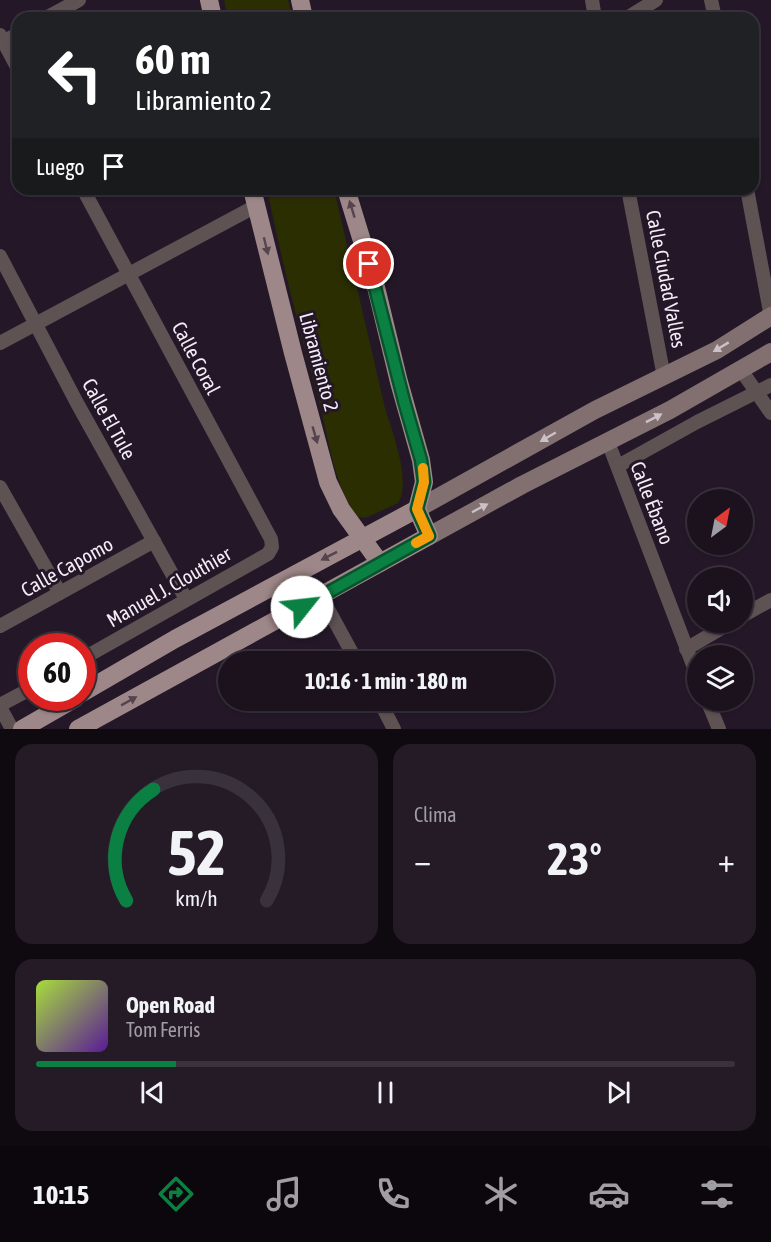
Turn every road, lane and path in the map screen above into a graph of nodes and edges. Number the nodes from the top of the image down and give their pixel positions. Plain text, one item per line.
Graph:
1 (79, 0) edge
2 (656, 0) edge
3 (57, 12) edge
4 (637, 12) edge
5 (1, 40) edge
6 (12, 59) edge
7 (85, 195) edge
8 (348, 195) edge
9 (629, 195) edge
10 (748, 195) edge
11 (254, 197) edge
12 (0, 256) edge
13 (129, 275) junction
14 (771, 317) edge
15 (36, 324) junction
16 (0, 343) edge
17 (771, 352) edge
18 (741, 370) junction
19 (664, 377) junction
20 (771, 385) edge
21 (756, 392) junction
22 (771, 413) edge
23 (608, 442) junction
24 (618, 466) junction
25 (0, 487) edge
26 (417, 509) junction
27 (429, 536) junction
28 (364, 538) junction
29 (154, 540) junction
30 (272, 547) joint
31 (380, 563) junction
32 (60, 593) junction
33 (321, 596) junction
34 (186, 599) junction
35 (771, 600) edge
36 (753, 610) edge
37 (0, 626) edge
38 (713, 633) edge
39 (686, 649) joint
40 (96, 651) edge
41 (351, 651) edge
42 (96, 685) edge
43 (18, 696) edge
44 (0, 706) edge
45 (53, 711) edge
46 (385, 711) edge
47 (712, 711) edge
48 (85, 727) edge
49 (12, 729) edge
50 (22, 729) edge
51 (394, 729) edge
52 (719, 729) edge

1 - 3 street
2 - 4 street
5 - 6 street
7 - 13 street, Calle Coral
26 -> 8 main road
9 - 19 street, Calle Ciudad Valles
10 - 14 street
11 - 13 street
11 -> 28 main road, Libramiento 2
12 - 15 street, Calle El Tule
13 - 15 street
13 - 30 street, Calle Coral
14 -> 19 main road
15 - 16 street
15 - 29 street, Calle El Tule
17 - 18 main road
18 - 21 street
23 -> 18 main road
19 -> 26 main road
20 - 21 street
21 - 22 street
21 - 24 street
23 - 24 street, Calle Ébano
27 -> 23 main road
24 - 39 street, Calle Ébano
25 - 32 street
26 - 27 main road
26 - 28 main road
27 - 31 main road
28 - 31 main road, Libramiento 2
28 -> 42 main road
29 - 32 street, Calle Capomo
29 - 34 street, Calle El Tule
30 - 34 street, Manuel J. Clouthier
31 - 33 main road
32 - 37 street, Calle Capomo
33 - 41 street
48 -> 33 main road
34 - 40 street, Manuel J. Clouthier
35 - 36 street
38 - 39 street
43 - 44 street
44 - 49 street
45 - 50 main road
46 - 51 street
47 - 52 street

